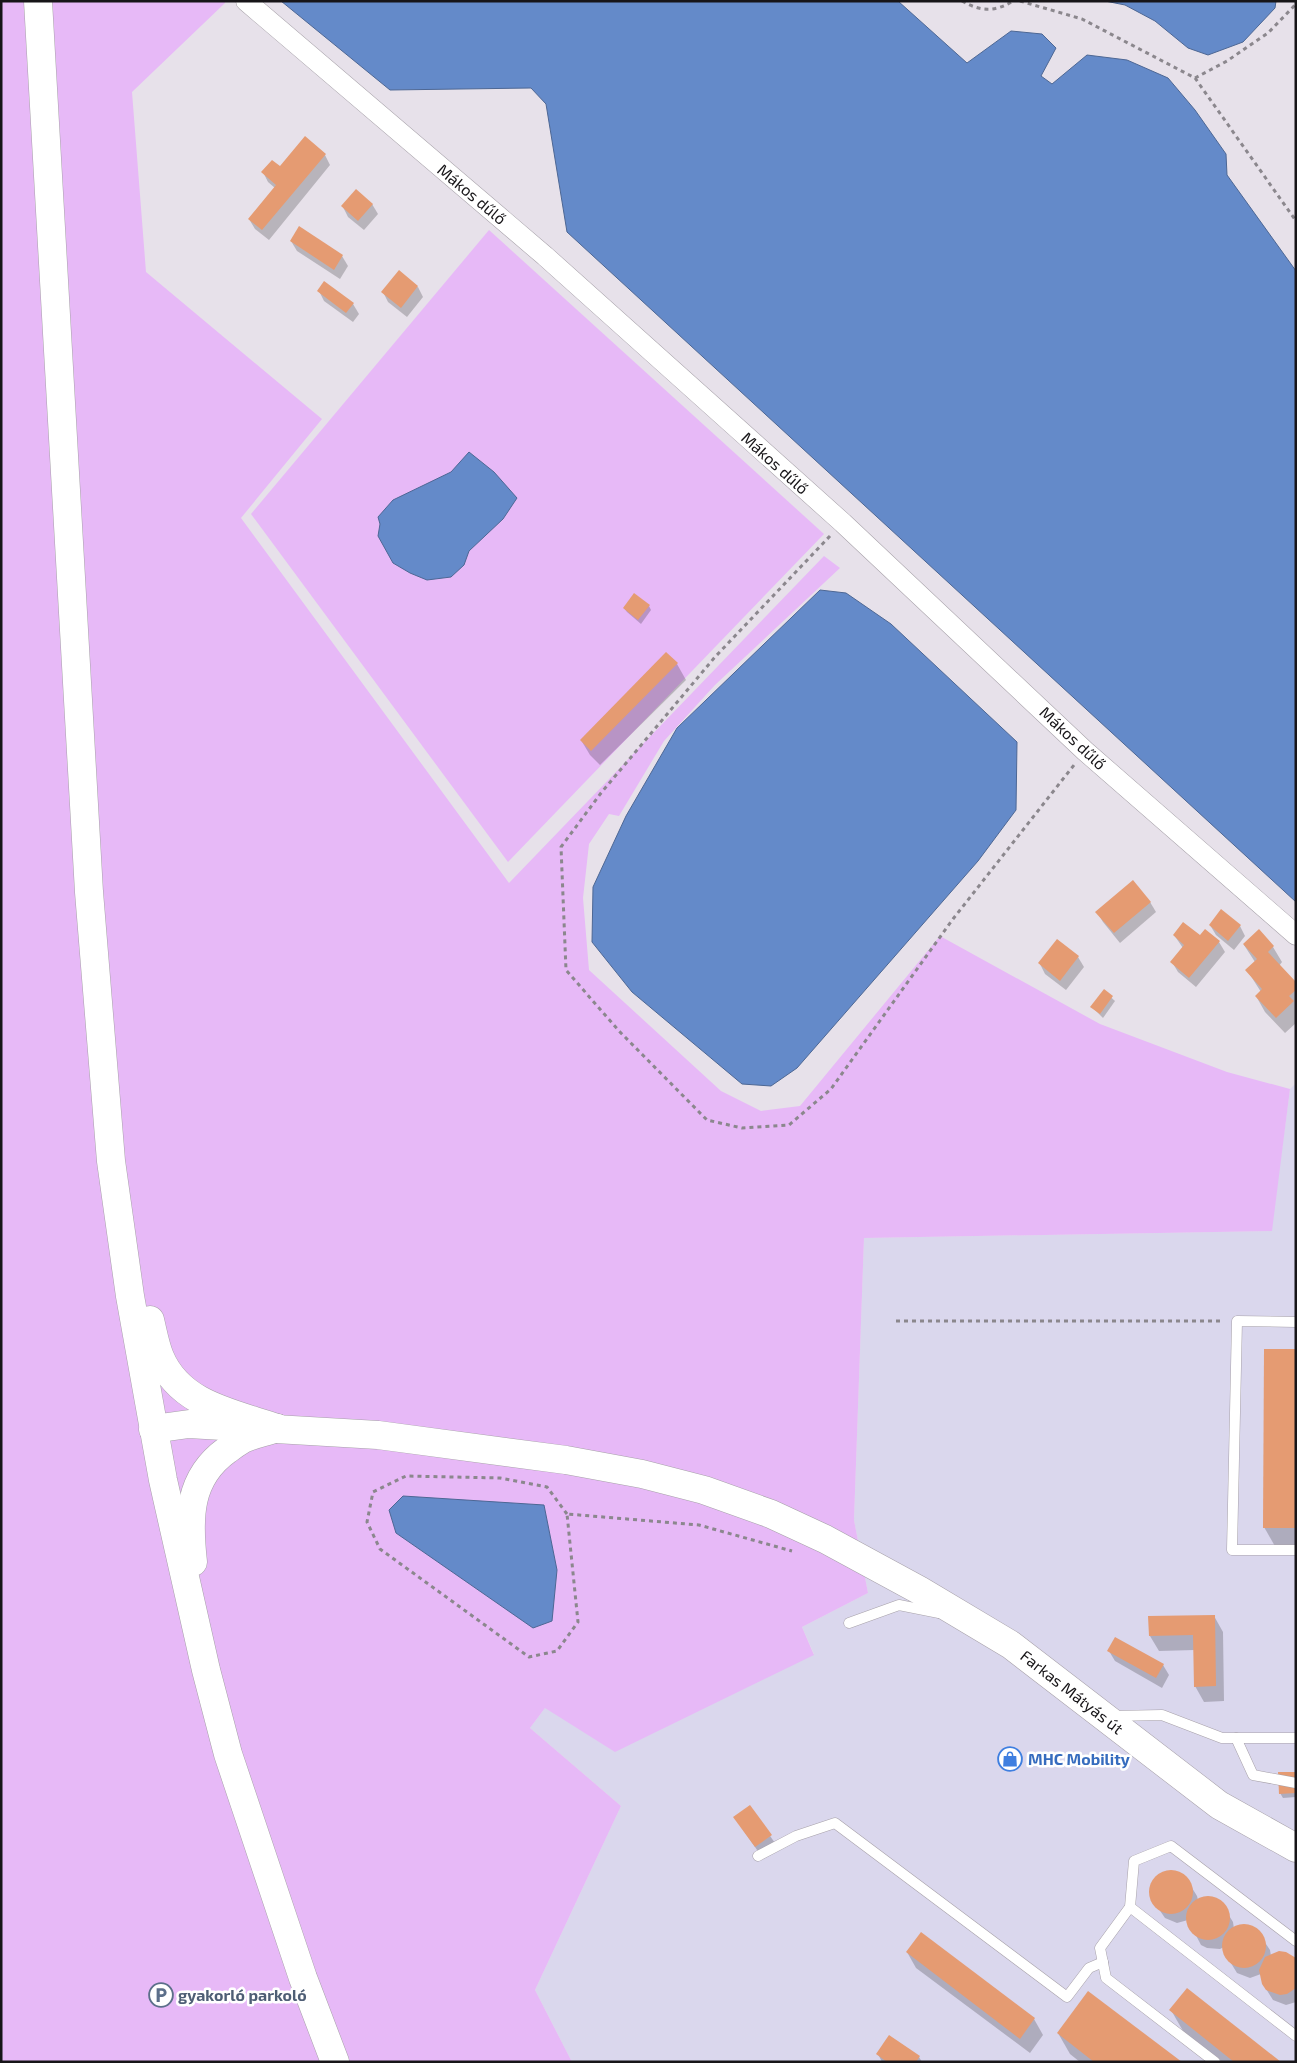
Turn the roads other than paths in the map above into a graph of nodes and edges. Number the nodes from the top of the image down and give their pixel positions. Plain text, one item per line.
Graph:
1 (38, 1) edge
2 (246, 1) edge
3 (1296, 935) edge
4 (116, 1195) junction
5 (1296, 1322) edge
6 (153, 1428) junction
7 (277, 1428) junction
8 (184, 1546) junction
9 (1296, 1550) edge
10 (967, 1618) junction
11 (849, 1623) dead end
12 (1102, 1716) junction
13 (1236, 1738) junction
14 (1296, 1738) edge
15 (1296, 1783) edge
16 (1296, 1848) edge
17 (758, 1856) dead end
18 (1130, 1908) junction
19 (1296, 1940) edge
20 (1103, 1962) junction
21 (1296, 2036) edge
22 (334, 2062) edge
23 (1215, 2062) edge

1 - 4 main road
2 - 3 street, Mákos dűlő
4 - 6 main road
4 - 7 main road
5 - 9 lane
6 - 7 main road
6 - 8 main road
7 - 8 main road
7 - 10 main road, Farkas Mátyás út
8 - 22 main road
10 - 11 lane
10 - 12 main road, Farkas Mátyás út
12 - 13 lane
12 - 16 main road, Farkas Mátyás út
13 - 14 lane
13 - 15 lane
17 - 20 lane
18 - 19 lane
18 - 20 lane
18 - 21 lane
20 - 23 lane

